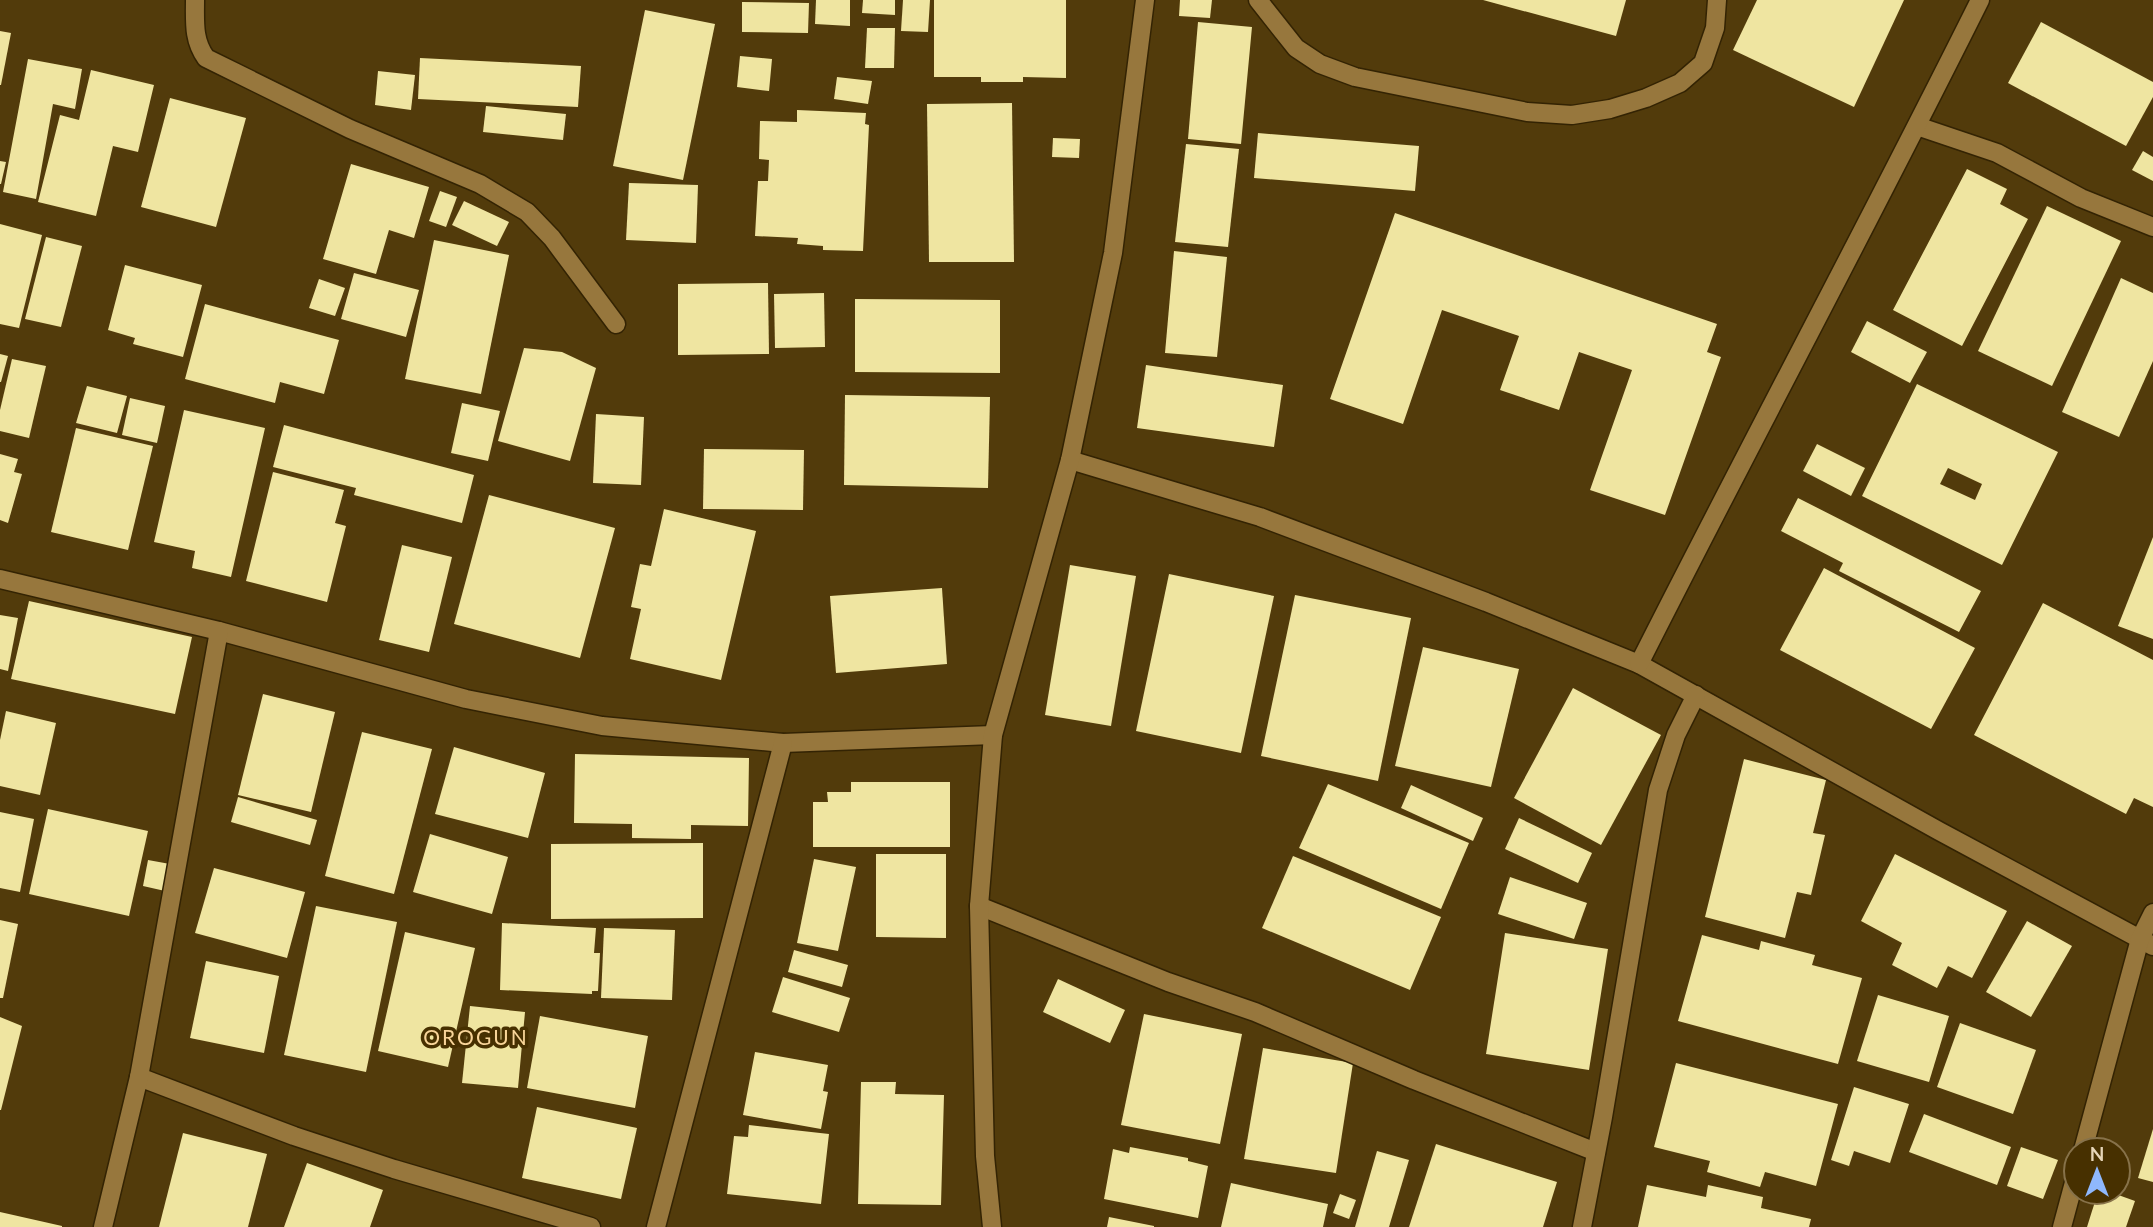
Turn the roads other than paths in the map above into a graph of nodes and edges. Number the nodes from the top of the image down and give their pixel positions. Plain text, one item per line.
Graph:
1 (195, 0) edge
2 (1145, 0) edge
3 (1258, 0) edge
4 (1717, 0) edge
5 (1980, 0) edge
6 (1917, 126) junction
7 (2153, 227) edge
8 (615, 324) dead end
9 (1070, 460) junction
10 (0, 579) edge
11 (219, 631) junction
12 (1639, 664) junction
13 (1696, 695) junction
14 (993, 735) junction
15 (783, 743) junction
16 (979, 906) junction
17 (2153, 913) edge
18 (2146, 943) edge
19 (139, 1077) junction
20 (2087, 1136) edge
21 (1596, 1152) junction
22 (2068, 1206) edge
23 (103, 1227) edge
24 (591, 1227) edge
25 (656, 1227) edge
26 (992, 1227) edge
27 (1582, 1227) edge
28 (2062, 1227) edge

1 - 8 street
2 - 9 street
3 - 4 street
5 - 6 street
6 - 7 street
6 - 12 street
9 - 12 street
9 - 14 street
10 - 11 street
11 - 15 street
11 - 19 street
12 - 13 street
13 - 18 street
13 - 21 street
14 - 15 street
14 - 16 street
15 - 25 street
16 - 21 street
16 - 26 street
17 - 18 street
18 - 20 street
19 - 23 street
19 - 24 street
21 - 27 street
22 - 28 street

